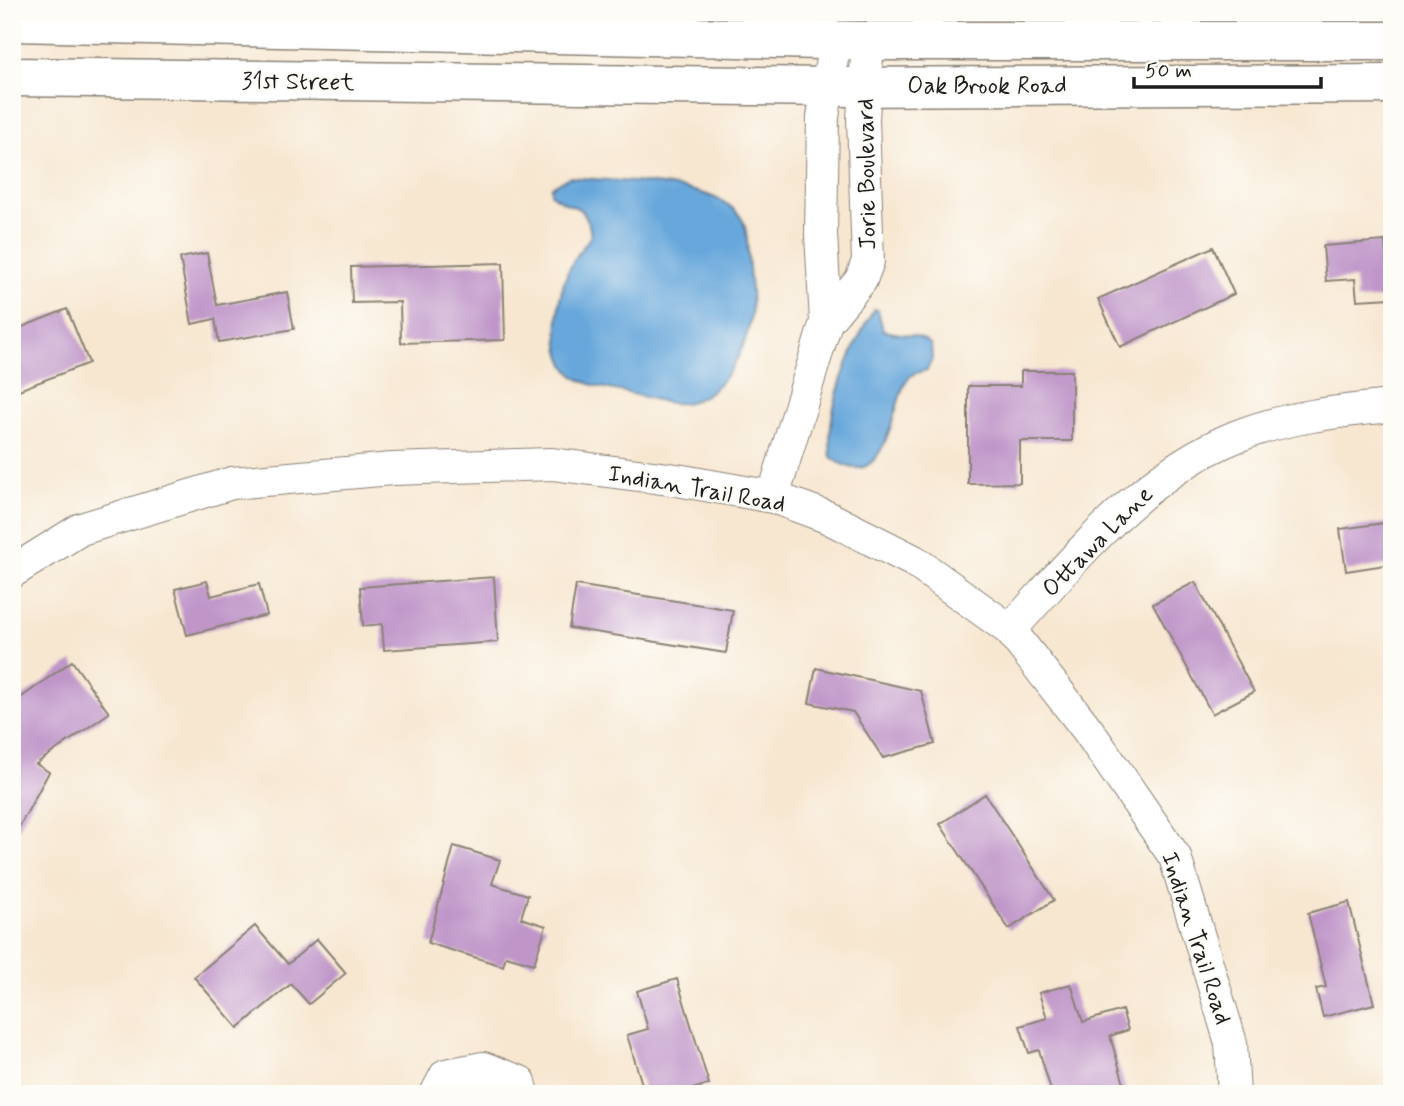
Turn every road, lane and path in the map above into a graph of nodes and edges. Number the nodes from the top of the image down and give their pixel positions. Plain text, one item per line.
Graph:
1 (767, 12) edge
2 (934, 12) edge
3 (496, 21) edge
4 (12, 22) edge
5 (851, 26) edge
6 (726, 39) junction
7 (990, 41) junction
8 (1392, 41) edge
9 (12, 77) edge
10 (583, 84) joint
11 (1392, 84) edge
12 (847, 86) junction
13 (826, 322) junction
14 (1392, 405) edge
15 (773, 497) junction
16 (12, 572) edge
17 (1010, 630) junction
18 (436, 1094) edge
19 (523, 1094) edge
20 (1234, 1094) edge

1 - 6 main road
2 - 7 main road
3 - 4 main road
3 - 6 main road, Oak Brook Road
5 - 6 main road, Oak Brook Road
5 - 7 main road, Oak Brook Road
5 - 12 street, Jorie Boulevard
7 - 8 main road, Oak Brook Road
9 - 10 main road, 31st Street
10 - 12 main road, Oak Brook Road
11 - 12 main road, Oak Brook Road
12 - 13 street, Jorie Boulevard
12 - 13 street, Jorie Boulevard
13 - 15 street, Jorie Boulevard
14 - 17 street, Ottawa Lane
15 - 16 street, Indian Trail Road
15 - 17 street, Indian Trail Road
17 - 20 street, Indian Trail Road
18 - 19 street

